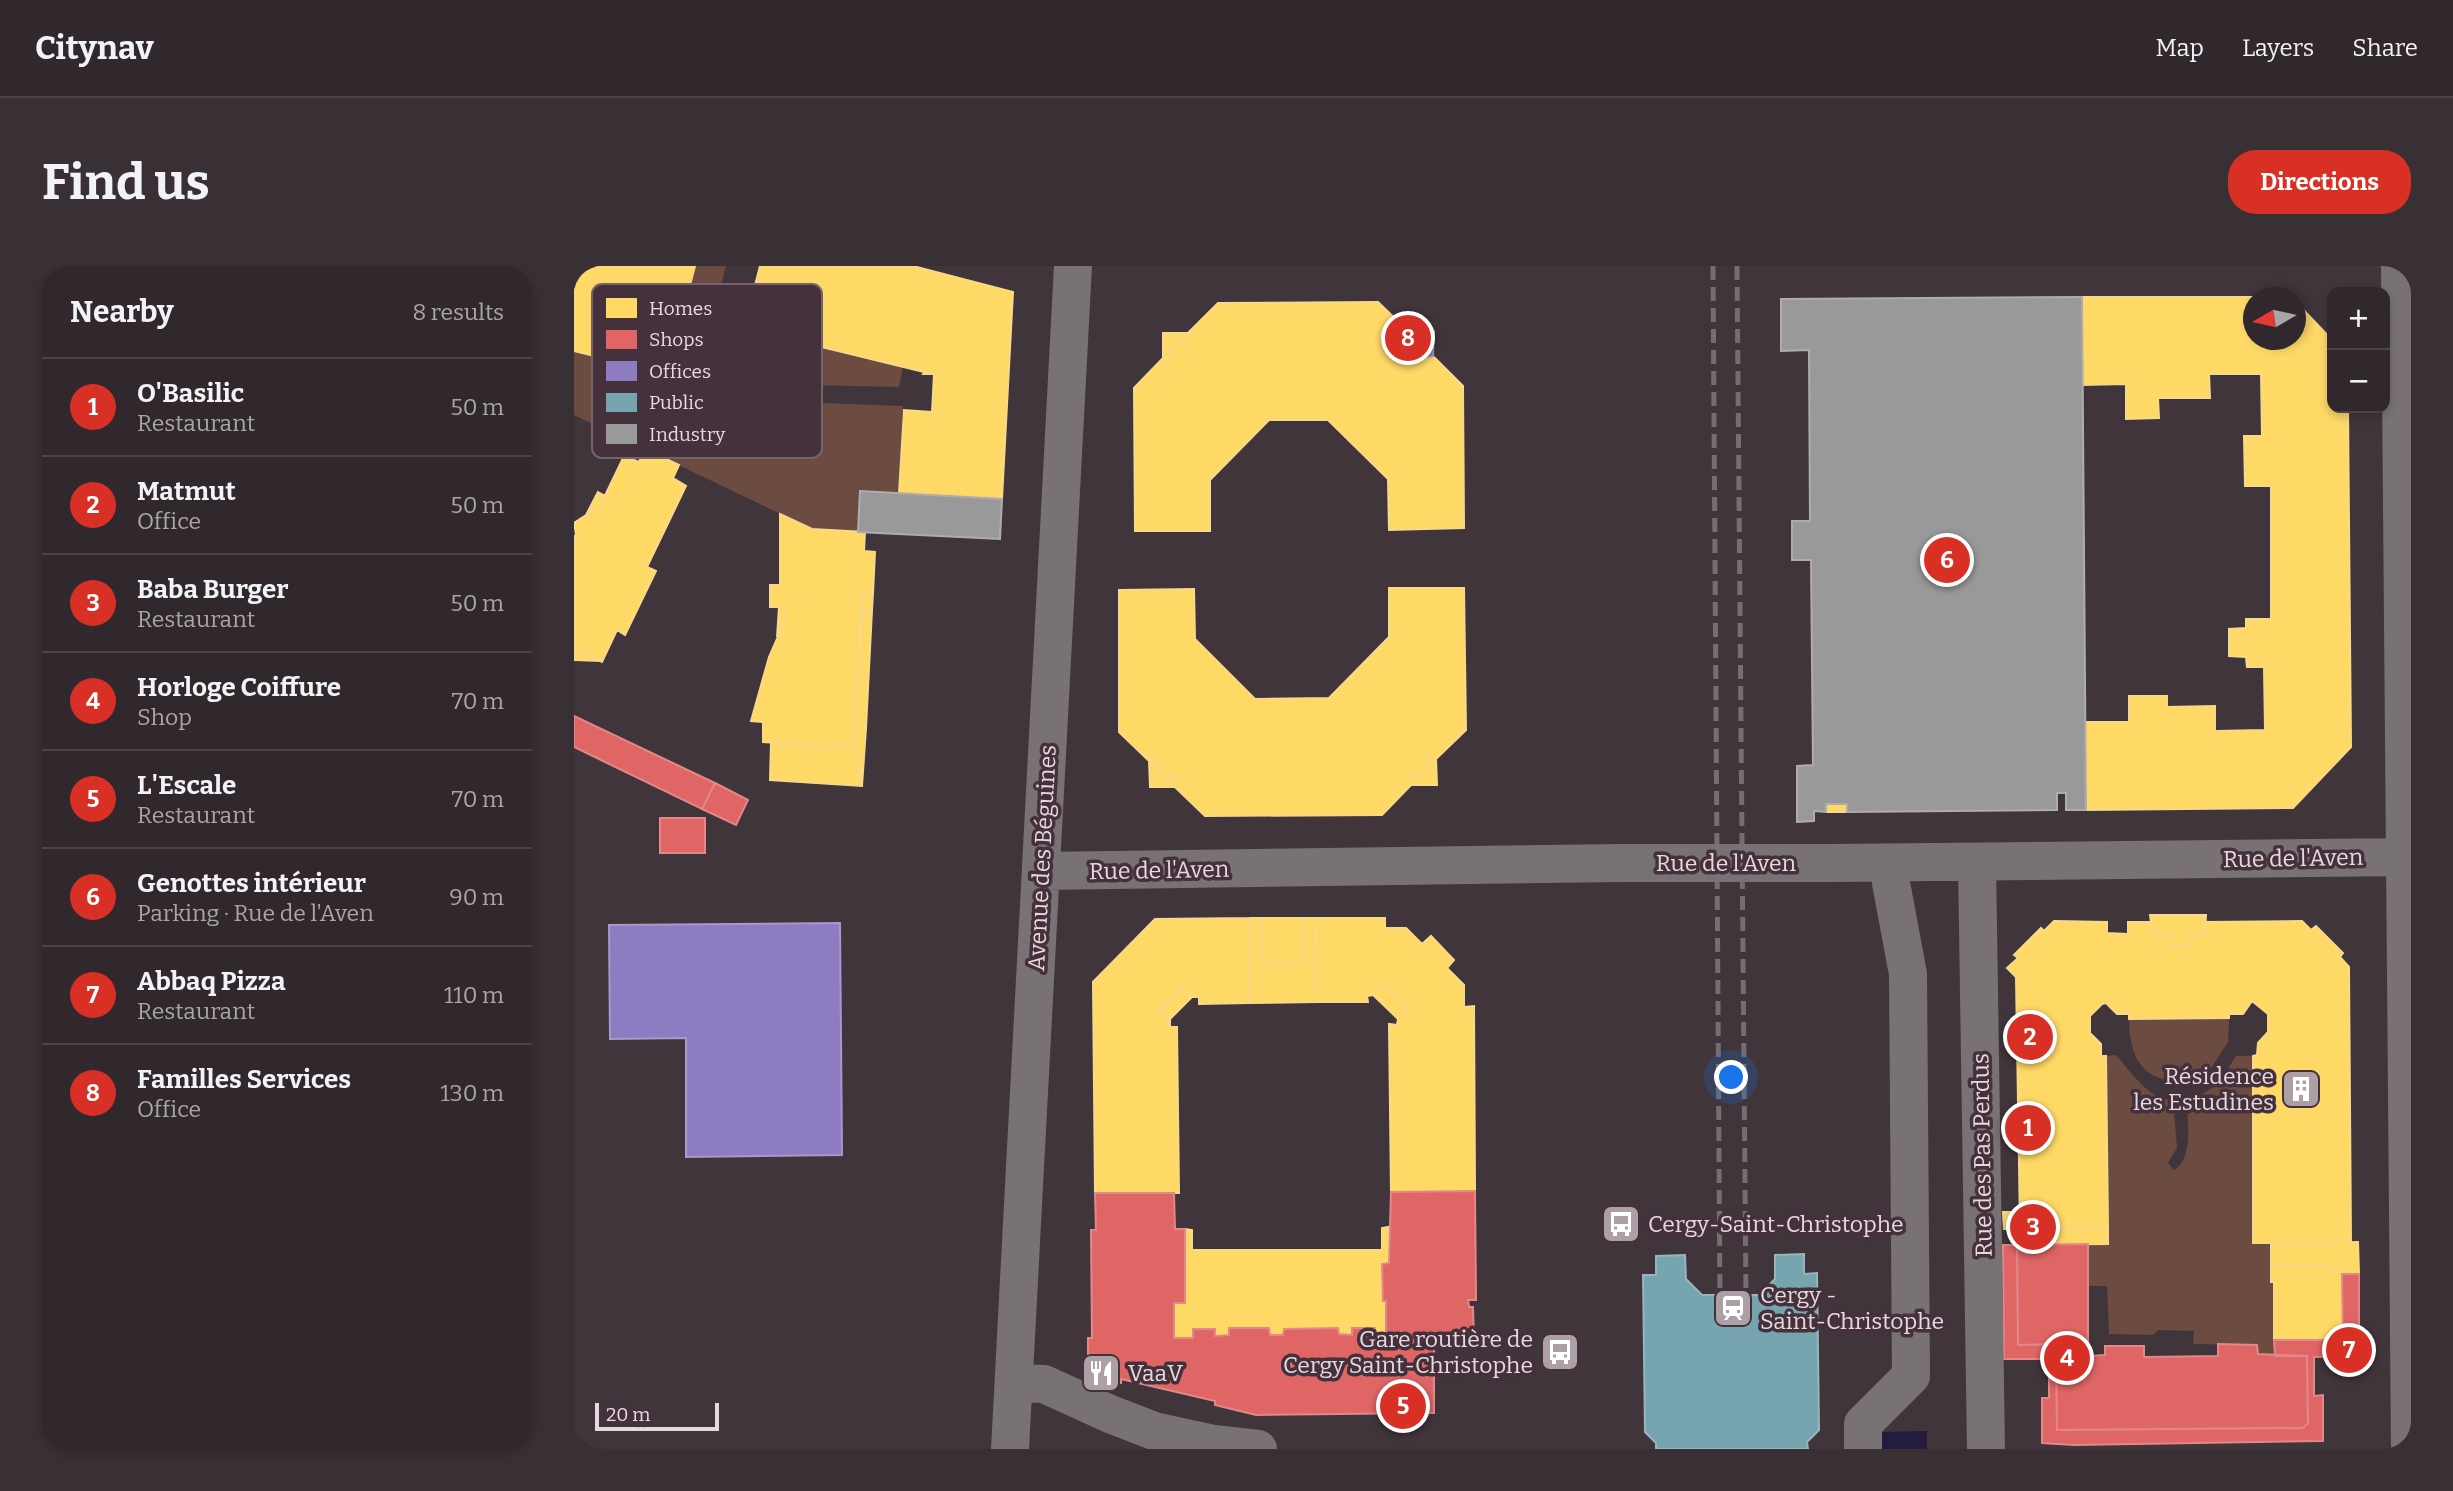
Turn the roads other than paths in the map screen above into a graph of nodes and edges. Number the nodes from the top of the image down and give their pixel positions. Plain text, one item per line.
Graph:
1 (1073, 266) edge
2 (2400, 266) edge
3 (2408, 857) edge
4 (1977, 862) junction
5 (1041, 871) junction
6 (1891, 883) dead end
7 (1025, 1384) junction
8 (1010, 1449) edge
9 (1258, 1449) edge
10 (1863, 1449) edge
11 (1986, 1449) edge
12 (2410, 1449) edge

1 - 5 street, Avenue des Béguines
2 - 3 street
3 - 4 street, Rue de l'Aven
3 - 12 street
4 - 5 street, Rue de l'Aven, bridge
4 - 11 street, Rue des Pas Perdus
5 - 7 street, Avenue des Béguines
6 - 10 street
7 - 8 street, Avenue des Béguines
7 - 9 street

